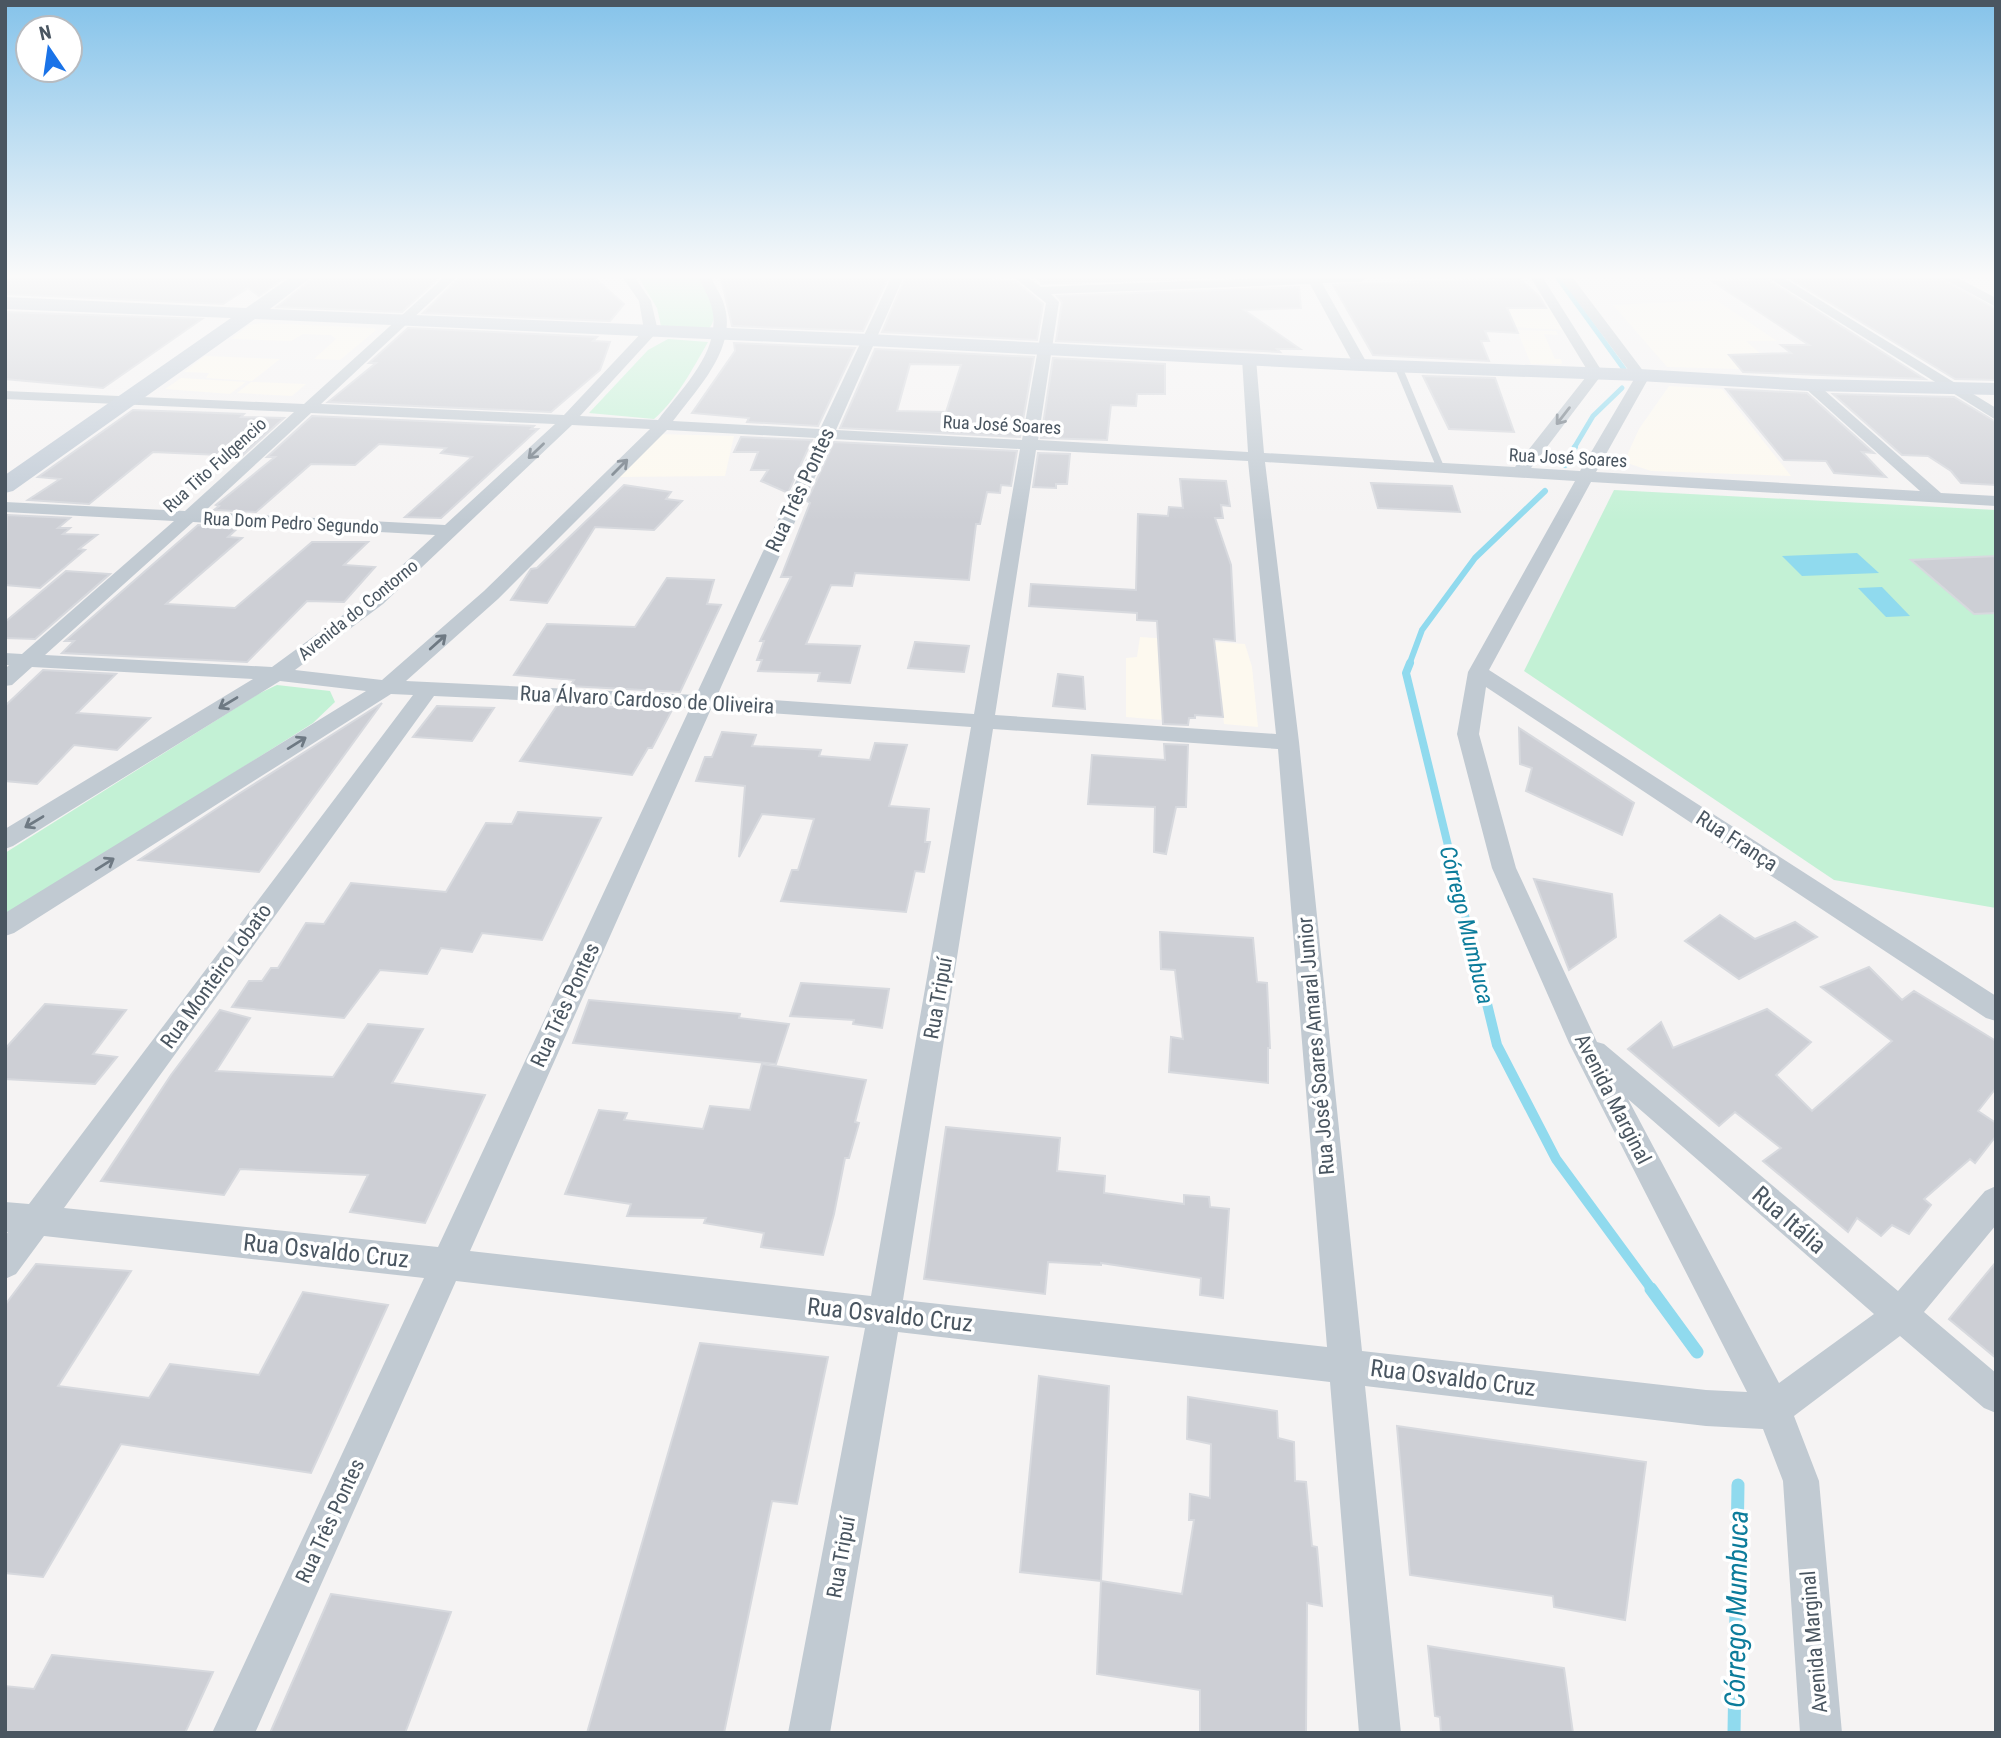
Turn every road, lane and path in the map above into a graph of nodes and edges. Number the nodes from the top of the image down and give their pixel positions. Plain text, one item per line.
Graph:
1 (162, 359) edge
2 (186, 359) edge
3 (362, 359) edge
4 (625, 359) edge
5 (710, 359) edge
6 (860, 359) edge
7 (1043, 359) edge
8 (1249, 359) edge
9 (1251, 359) edge
10 (1358, 359) edge
11 (1587, 359) edge
12 (1627, 359) edge
13 (1907, 359) edge
14 (1361, 365) junction
15 (1398, 366) junction
16 (1596, 373) junction
17 (1639, 375) junction
18 (1810, 385) junction
19 (1954, 388) junction
20 (1996, 389) edge
21 (5, 395) edge
22 (103, 400) junction
23 (127, 401) junction
24 (309, 408) junction
25 (1996, 415) edge
26 (568, 420) junction
27 (662, 426) junction
28 (825, 435) junction
29 (1030, 446) junction
30 (1256, 457) junction
31 (5, 467) edge
32 (1441, 469) junction
33 (1518, 474) junction
34 (1585, 478) junction
35 (5, 486) edge
36 (1938, 499) junction
37 (1996, 501) edge
38 (5, 507) edge
39 (188, 518) junction
40 (451, 531) junction
41 (16, 660) edge
42 (1478, 672) junction
43 (276, 674) junction
44 (5, 680) edge
45 (387, 687) junction
46 (428, 689) junction
47 (703, 702) junction
48 (985, 723) junction
49 (1289, 742) junction
50 (5, 840) edge
51 (5, 926) edge
52 (1996, 1010) edge
53 (1583, 1043) junction
54 (1996, 1201) edge
55 (21, 1218) edge
56 (5, 1263) edge
57 (447, 1264) junction
58 (884, 1315) junction
59 (1899, 1316) junction
60 (1345, 1365) junction
61 (1996, 1396) edge
62 (1768, 1410) junction
63 (233, 1733) edge
64 (809, 1733) edge
65 (1380, 1733) edge
66 (1821, 1733) edge

1 - 22 street
2 - 23 street
3 - 24 street, Rua Tito Fulgencio
4 - 26 street, Avenida do Contorno
5 - 27 street
6 - 28 street, Rua Três Pontes
7 - 29 street, Rua Tripuí
8 - 30 street, Rua José Soares Amaral Junior
9 - 14 street
10 - 14 street
11 - 16 street
12 - 17 street
13 - 19 street
14 - 15 street
15 - 16 street
15 - 32 lane
16 - 17 street
16 -> 33 street
17 - 18 street
17 - 34 street, Avenida Marginal
18 - 19 street
18 - 36 street
19 - 20 street
19 - 25 street
21 - 22 street, Rua José Soares
22 - 23 street, Rua José Soares
22 - 31 street
23 - 24 street, Rua José Soares
23 - 35 street
24 - 26 street, Rua José Soares
24 - 39 street, Rua Tito Fulgencio
26 - 27 street, Rua José Soares
26 -> 40 street, Avenida do Contorno
27 - 28 street, Rua José Soares
45 -> 27 street
28 - 29 street, Rua José Soares
28 - 47 street, Rua Três Pontes
29 - 30 street, Rua José Soares
29 - 48 street, Rua Tripuí
30 - 32 street, Rua José Soares
30 - 49 street, Rua José Soares Amaral Junior
32 - 33 street, Rua José Soares
33 - 34 street, Rua José Soares
34 - 36 street, Rua José Soares
34 - 42 street, Avenida Marginal
36 - 37 street, Rua José Soares
38 - 39 street, Rua Dom Pedro Segundo
39 - 40 street, Rua Dom Pedro Segundo
39 - 41 street, Rua Tito Fulgencio
40 - 43 street, Avenida do Contorno
41 - 43 street, Rua Álvaro Cardoso de Oliveira
41 - 44 street, Rua Tito Fulgencio
42 - 52 street, Rua França
42 - 53 street, Avenida Marginal
43 - 45 street, Rua Álvaro Cardoso de Oliveira
43 -> 50 street, Avenida do Contorno
45 - 46 street, Rua Álvaro Cardoso de Oliveira
51 -> 45 street
46 - 47 street, Rua Álvaro Cardoso de Oliveira
46 - 55 street, Rua Monteiro Lobato
47 - 48 street, Rua Álvaro Cardoso de Oliveira
47 - 57 street, Rua Três Pontes
48 - 49 street, Rua Álvaro Cardoso de Oliveira
48 - 58 street, Rua Tripuí
49 - 60 street, Rua José Soares Amaral Junior
53 - 59 street, Rua Itália
53 - 62 street, Avenida Marginal
54 - 59 street
55 - 56 street, Rua Monteiro Lobato
55 - 57 street, Rua Osvaldo Cruz
57 - 58 street, Rua Osvaldo Cruz
57 - 63 street, Rua Três Pontes
58 - 60 street, Rua Osvaldo Cruz
58 - 64 street, Rua Tripuí
59 - 61 street, Rua Itália
59 - 62 street
60 - 62 street, Rua Osvaldo Cruz
60 - 65 street, Rua José Soares Amaral Junior
62 - 66 street, Avenida Marginal

